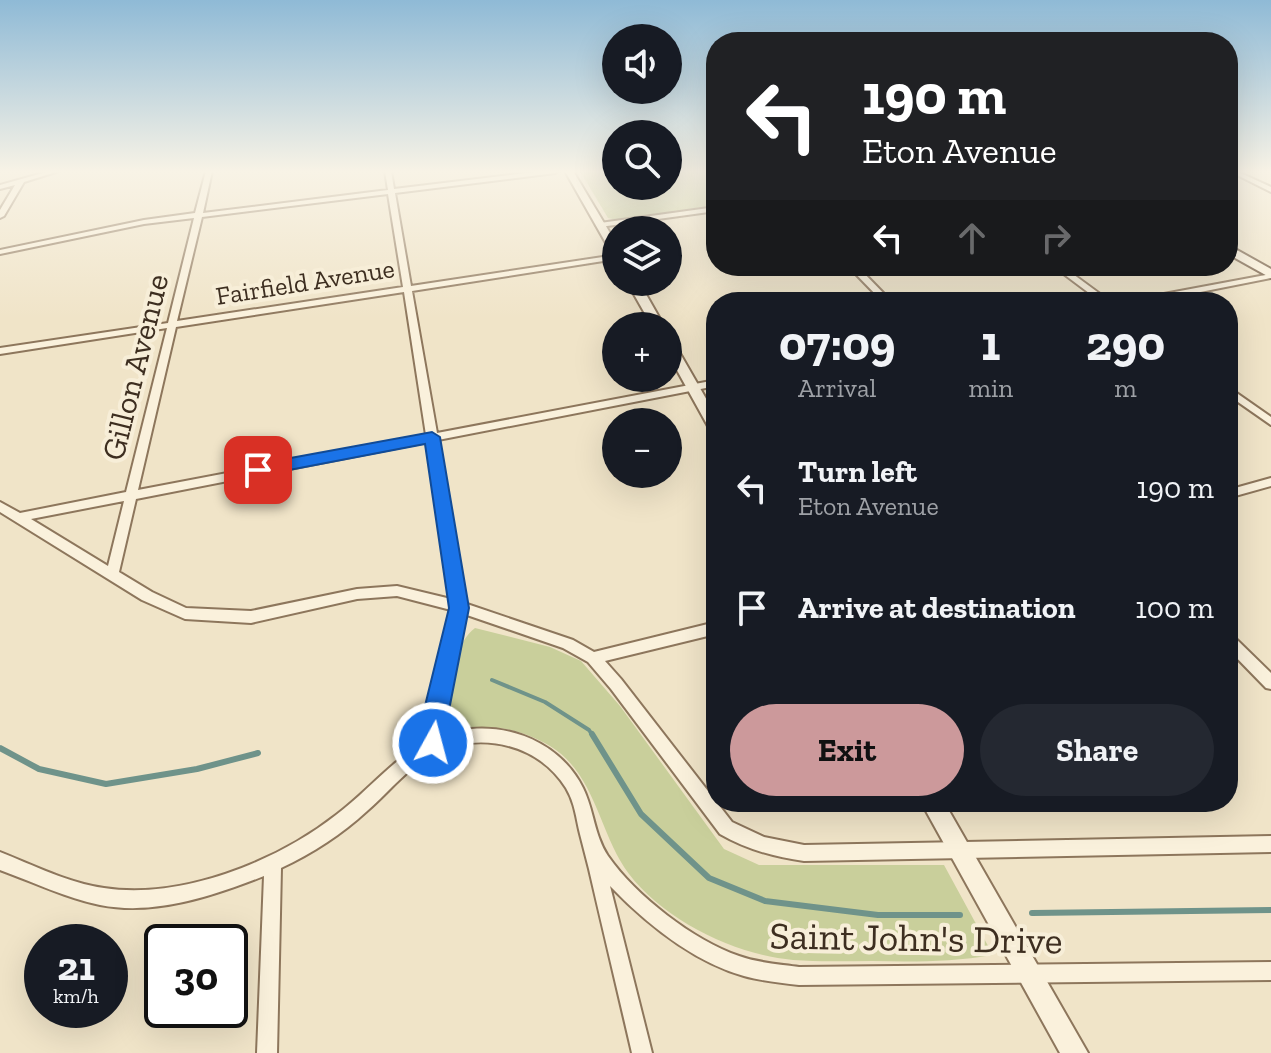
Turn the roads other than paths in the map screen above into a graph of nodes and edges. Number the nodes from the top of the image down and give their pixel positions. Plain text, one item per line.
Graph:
1 (165, 220) edge
2 (197, 220) edge
3 (396, 220) edge
4 (597, 220) edge
5 (635, 220) edge
6 (600, 225) junction
7 (602, 229) edge
8 (0, 252) edge
9 (1238, 255) edge
10 (602, 257) edge
11 (1271, 275) edge
12 (862, 276) edge
13 (1071, 276) edge
14 (407, 289) junction
15 (878, 292) edge
16 (1093, 292) edge
17 (1187, 292) edge
18 (172, 325) junction
19 (0, 351) edge
20 (682, 368) edge
21 (706, 385) edge
22 (693, 387) junction
23 (1238, 397) edge
24 (706, 410) edge
25 (1271, 422) edge
26 (432, 437) junction
27 (1271, 482) edge
28 (1238, 491) edge
29 (131, 495) junction
30 (0, 506) edge
31 (20, 517) junction
32 (112, 575) junction
33 (459, 608) junction
34 (706, 630) edge
35 (1238, 650) edge
36 (593, 658) junction
37 (1271, 683) edge
38 (433, 743) junction
39 (706, 806) edge
40 (712, 812) edge
41 (938, 812) edge
42 (1271, 844) edge
43 (592, 845) junction
44 (959, 849) junction
45 (0, 861) edge
46 (273, 862) junction
47 (1271, 971) edge
48 (1031, 975) junction
49 (267, 1053) edge
50 (642, 1053) edge
51 (1075, 1053) edge

1 - 8 street
2 - 18 street, Gillon Avenue
3 - 14 street
4 - 6 street
5 - 6 street
6 - 7 street
9 - 11 main road
10 - 14 street, Fairfield Avenue
11 - 17 street
12 - 15 street
13 - 16 street
14 - 18 street, Fairfield Avenue
14 - 26 street
18 - 19 street, Fairfield Avenue
18 - 29 street, Gillon Avenue
20 - 22 street
21 - 22 street
22 - 24 street
22 - 26 street
23 - 25 street
26 - 29 street
26 - 33 street
27 - 28 street
29 - 31 street
29 - 32 street, Gillon Avenue
30 - 31 street
31 - 32 street
32 - 33 street
33 - 36 street
33 - 38 street
34 - 36 street
35 - 37 street
36 - 39 street
38 - 43 street, Saint John's Drive
38 - 46 street
40 - 44 street
41 - 44 street
42 - 44 street
43 - 48 street, Saint John's Drive
43 - 50 street
44 - 48 street
45 - 46 street
46 - 49 street
47 - 48 street, Saint John's Drive
48 - 51 street

